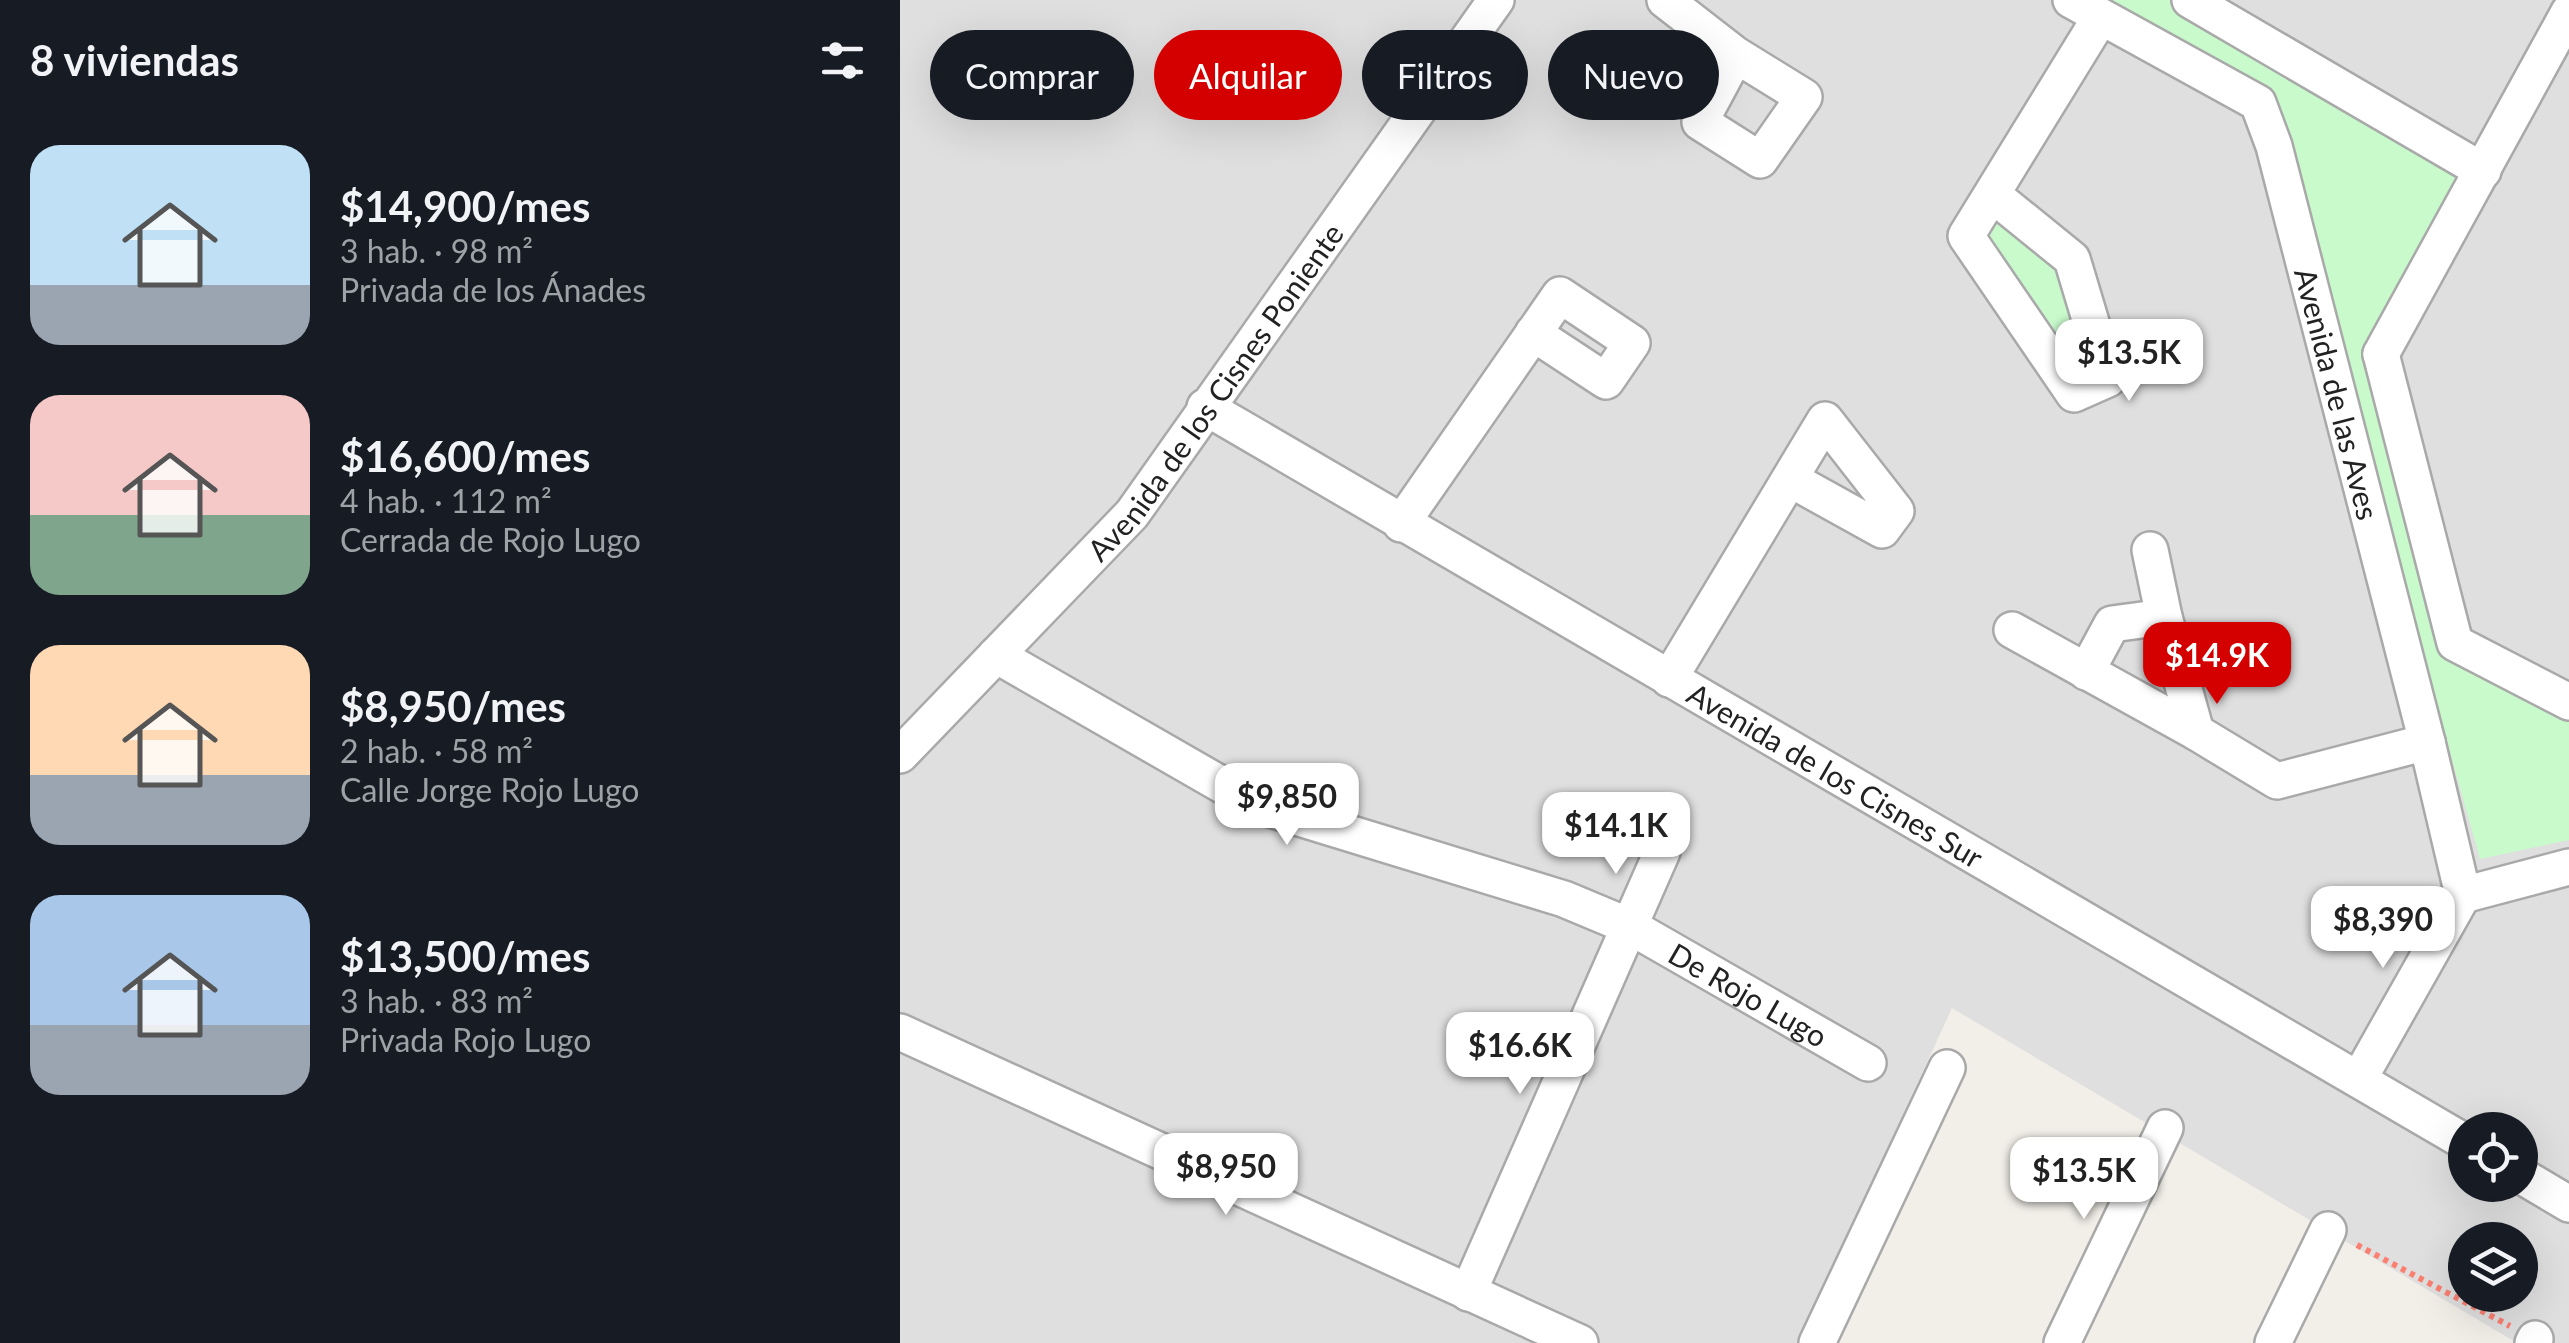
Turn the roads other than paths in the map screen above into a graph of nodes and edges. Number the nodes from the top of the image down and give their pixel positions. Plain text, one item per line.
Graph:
1 (1496, 0) edge
2 (1665, 0) edge
3 (2190, 0) edge
4 (2086, 9) edge
5 (2569, 12) edge
6 (1736, 55) dead end
7 (2302, 67) junction
8 (2258, 103) junction
9 (2483, 170) junction
10 (1993, 195) junction
11 (1533, 333) dead end
12 (2326, 350) junction
13 (2381, 354) junction
14 (1205, 407) junction
15 (1790, 479) dead end
16 (1401, 524) junction
17 (2150, 550) dead end
18 (2164, 617) junction
19 (2012, 630) dead end
20 (2455, 644) junction
21 (996, 655) junction
22 (2405, 657) junction
23 (2086, 672) junction
24 (1669, 679) junction
25 (2569, 702) edge
26 (2196, 732) junction
27 (2427, 742) junction
28 (900, 754) edge
29 (1662, 852) dead end
30 (2569, 867) edge
31 (2463, 895) junction
32 (1631, 927) junction
33 (900, 1032) edge
34 (1868, 1063) dead end
35 (1947, 1068) dead end
36 (2359, 1079) junction
37 (2165, 1128) dead end
38 (2448, 1132) edge
39 (2538, 1186) edge
40 (2569, 1204) edge
41 (2328, 1230) road end
42 (1468, 1293) junction
43 (1580, 1343) edge
44 (1817, 1343) edge
45 (2062, 1343) edge
46 (2273, 1343) edge

1 - 14 street, Avenida de los Cisnes Poniente
2 - 6 street
3 - 7 street
4 - 8 street
4 - 10 street
5 - 9 street
7 - 8 street
7 - 9 street
8 - 12 street, Avenida de las Aves
9 - 13 street
10 - 10 street
11 - 16 street
12 - 13 street
12 - 22 street, Avenida de las Aves
13 - 20 street, Avenida de las Aves
14 - 16 street, Avenida de los Cisnes Sur
14 - 21 street, Avenida de los Cisnes Poniente
15 - 24 street
16 - 24 street, Avenida de los Cisnes Sur
17 - 18 street
18 - 23 street
18 - 26 street
19 - 23 street
20 - 22 street
20 - 25 street
21 - 28 street, Avenida de los Cisnes Poniente
21 - 32 street, De Rojo Lugo
22 - 27 street, Avenida de las Aves
23 - 26 street
24 - 36 street, Avenida de los Cisnes Sur
26 - 27 street
27 - 31 street, Avenida de las Aves
29 - 32 street
30 - 31 street
31 - 36 street
32 - 34 street, De Rojo Lugo
32 - 42 street
33 - 42 street
35 - 44 street
36 - 38 street, Avenida de los Cisnes Sur
37 - 45 street
39 - 40 street
41 - 46 street
42 - 43 street

